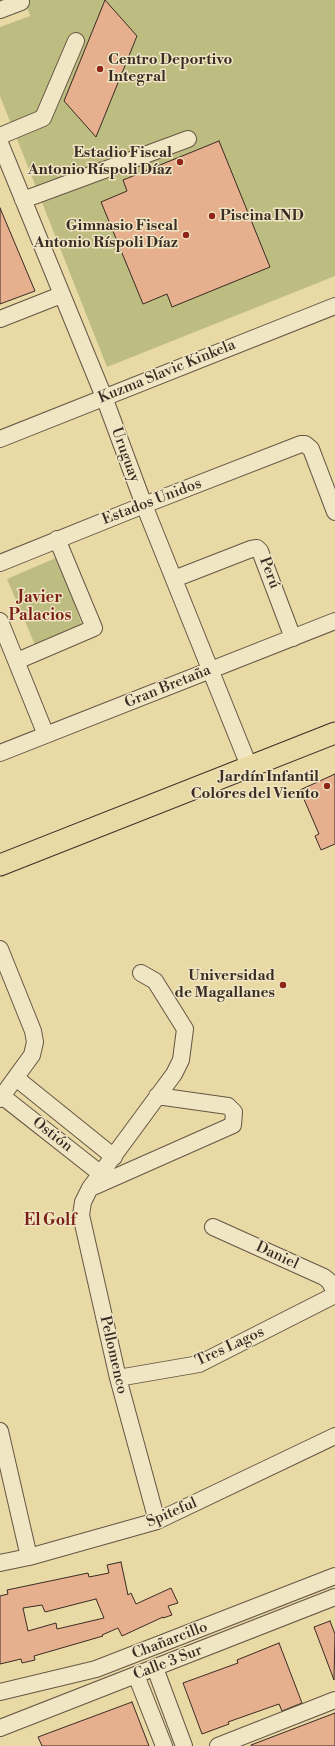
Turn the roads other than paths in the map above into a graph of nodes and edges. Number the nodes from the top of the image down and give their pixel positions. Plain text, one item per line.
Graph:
1 (21, 2) dead end
2 (0, 10) edge
3 (76, 41) dead end
4 (0, 136) edge
5 (188, 139) dead end
6 (0, 143) edge
7 (23, 200) junction
8 (61, 295) junction
9 (335, 306) edge
10 (0, 319) edge
11 (104, 398) junction
12 (0, 439) edge
13 (144, 505) junction
14 (335, 512) edge
15 (57, 539) junction
16 (0, 563) edge
17 (174, 579) junction
18 (335, 621) edge
19 (0, 622) edge
20 (293, 638) junction
21 (16, 661) junction
22 (211, 670) junction
23 (335, 733) edge
24 (46, 735) junction
25 (0, 753) edge
26 (249, 766) junction
27 (1, 862) edge
28 (0, 949) edge
29 (141, 973) dead end
30 (16, 1078) junction
31 (157, 1096) junction
32 (1, 1097) edge
33 (114, 1157) junction
34 (101, 1174) junction
35 (90, 1188) junction
36 (213, 1226) dead end
37 (335, 1294) edge
38 (118, 1378) junction
39 (0, 1431) edge
40 (335, 1436) edge
41 (157, 1521) junction
42 (29, 1557) junction
43 (0, 1563) edge
44 (335, 1576) edge
45 (335, 1598) edge
46 (154, 1668) junction
47 (136, 1675) junction
48 (0, 1692) edge
49 (335, 1700) edge
50 (0, 1728) edge
51 (164, 1746) edge
52 (184, 1746) edge
53 (218, 1746) edge

1 - 2 street
3 - 4 street
5 - 7 street
6 - 7 street, Uruguay
7 - 8 street, Uruguay
8 - 10 street
8 - 11 street, Uruguay
9 - 11 street, Kuzma Slavic Kinkela
11 - 12 street, Kuzma Slavic Kinkela
11 - 13 street, Uruguay
13 - 14 street, Estados Unidos
13 - 15 street, Estados Unidos
13 - 17 street, Uruguay
15 - 16 street, Estados Unidos
15 - 21 street
17 - 20 street, Perú
17 - 22 street, Uruguay
18 - 20 street, Gran Bretaña
19 - 21 street
20 - 22 street, Gran Bretaña
21 - 24 street
22 - 24 street, Gran Bretaña
22 - 26 street, Uruguay
23 - 26 main road
24 - 25 street, Gran Bretaña
26 - 27 main road
28 - 30 street
29 - 31 street, Pellomenco
30 - 32 street
30 - 33 street, Ostión
31 - 33 street, Pellomenco
31 - 35 street
32 - 34 street, Ostión
33 - 34 street, Pellomenco
34 - 35 street, Pellomenco
35 - 38 street, Pellomenco
36 - 37 street, Daniel
37 - 38 street, Tres Lagos
38 - 41 street, Pellomenco
39 - 42 street
40 - 41 street, Spiteful
41 - 42 street, Spiteful
42 - 43 street, Spiteful
44 - 48 street, Chañarcillo
45 - 46 street, Calle 3 Sur
46 - 47 street, Calle 3 Sur
46 - 52 street
47 - 50 street, Calle 3 Sur
47 - 51 street
49 - 53 street

